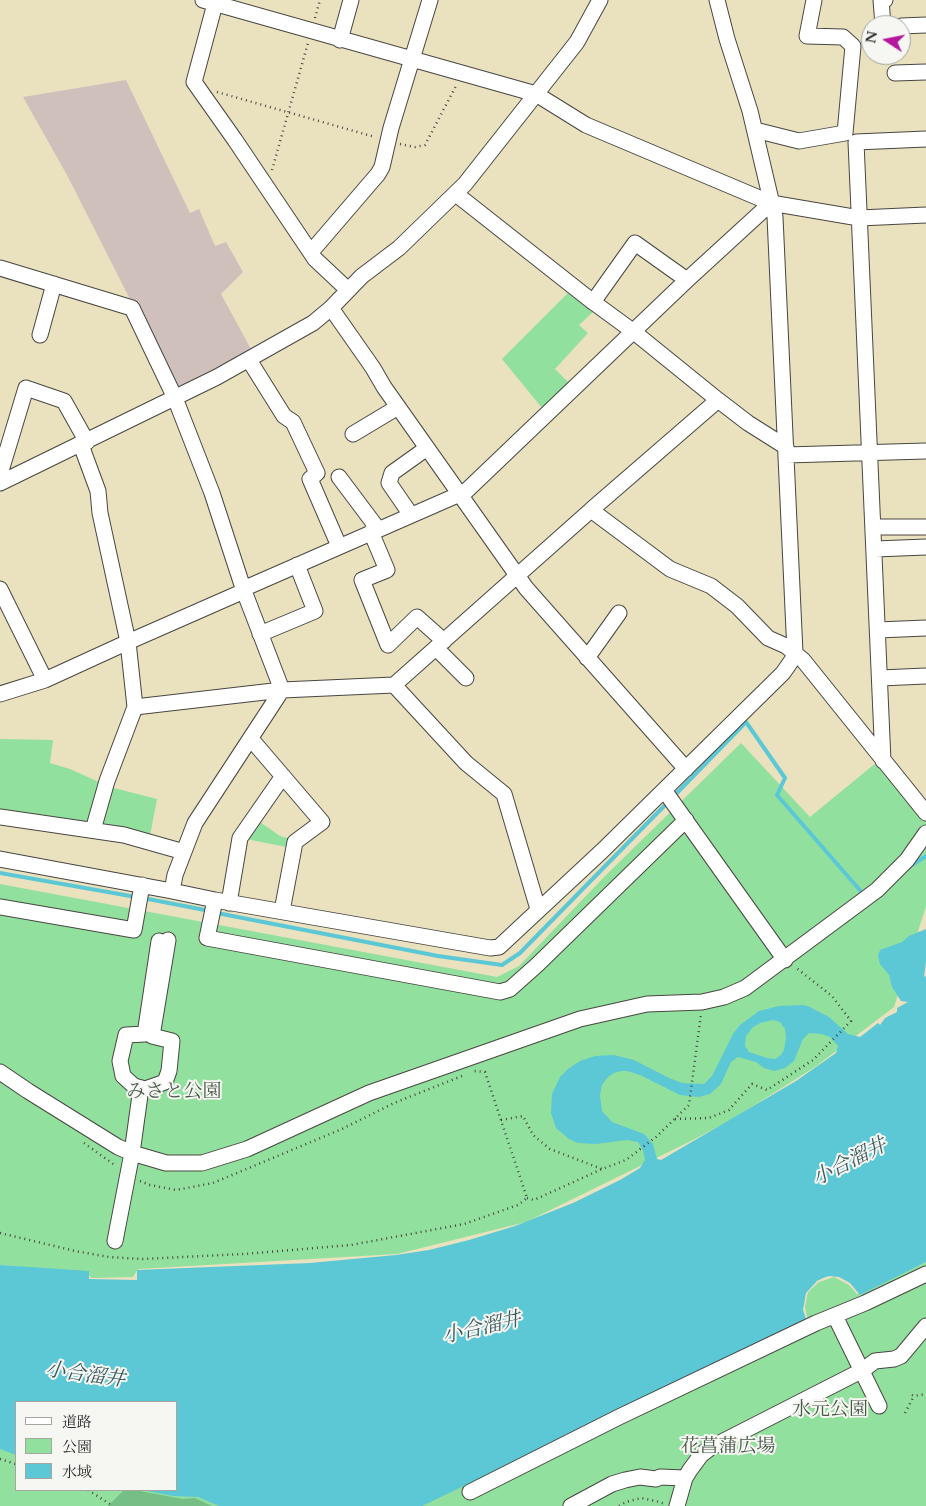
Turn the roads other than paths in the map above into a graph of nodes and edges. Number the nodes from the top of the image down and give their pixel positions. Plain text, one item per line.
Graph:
1 (351, 0) edge
2 (430, 0) edge
3 (600, 0) edge
4 (717, 0) edge
5 (814, 0) edge
6 (885, 0) edge
7 (212, 1) edge
8 (882, 15) edge
9 (926, 25) edge
10 (911, 26) edge
11 (340, 40) junction
12 (412, 61) junction
13 (926, 72) edge
14 (895, 73) dead end
15 (536, 94) junction
16 (755, 130) junction
17 (926, 139) edge
18 (456, 194) junction
19 (772, 203) junction
20 (926, 215) edge
21 (860, 218) junction
22 (311, 252) junction
23 (0, 268) edge
24 (687, 280) junction
25 (54, 284) junction
26 (348, 290) junction
27 (593, 302) junction
28 (331, 308) junction
29 (634, 332) junction
30 (40, 335) dead end
31 (249, 360) junction
32 (175, 398) junction
33 (718, 400) junction
34 (398, 407) junction
35 (353, 434) dead end
36 (84, 443) junction
37 (427, 448) junction
38 (786, 451) junction
39 (926, 451) edge
40 (870, 453) junction
41 (0, 474) edge
42 (339, 476) dead end
43 (0, 483) edge
44 (460, 495) junction
45 (591, 510) junction
46 (411, 515) junction
47 (874, 527) junction
48 (926, 527) edge
49 (375, 531) junction
50 (339, 546) junction
51 (926, 547) edge
52 (875, 550) junction
53 (297, 565) junction
54 (518, 577) junction
55 (0, 589) edge
56 (243, 590) junction
57 (619, 613) dead end
58 (926, 628) edge
59 (878, 630) junction
60 (260, 634) junction
61 (128, 642) junction
62 (440, 644) junction
63 (795, 653) junction
64 (587, 658) junction
65 (926, 676) edge
66 (466, 678) dead end
67 (880, 678) junction
68 (45, 680) junction
69 (394, 685) junction
70 (282, 690) junction
71 (0, 694) edge
72 (135, 708) junction
73 (251, 739) junction
74 (884, 761) junction
75 (686, 768) junction
76 (283, 776) junction
77 (664, 790) junction
78 (926, 813) edge
79 (0, 816) edge
80 (686, 820) junction
81 (93, 830) junction
82 (926, 833) edge
83 (184, 852) junction
84 (0, 859) edge
85 (142, 885) junction
86 (172, 891) junction
87 (222, 902) junction
88 (0, 906) edge
89 (538, 909) junction
90 (282, 912) junction
91 (785, 960) junction
92 (0, 1072) edge
93 (141, 1088) junction
94 (132, 1153) junction
95 (115, 1241) dead end
96 (926, 1274) edge
97 (835, 1316) junction
98 (926, 1326) edge
99 (863, 1370) junction
100 (879, 1406) dead end
101 (685, 1478) junction
102 (470, 1492) dead end
103 (571, 1506) edge
104 (677, 1506) edge

1 - 11 street
2 - 12 street
3 - 15 street
4 - 16 street
5 - 16 street
6 - 8 street
7 - 11 street
7 - 22 street
9 - 10 street
11 - 12 street
12 - 15 street
12 - 22 street
13 - 14 street
15 - 18 street
15 - 19 street
16 - 19 street
17 - 21 street
18 - 26 street
18 - 27 street
19 - 21 street
19 - 24 street
19 - 38 street
20 - 21 street
21 - 40 street
22 - 26 street
23 - 25 street
24 - 27 street
24 - 29 street
25 - 30 street
25 - 32 street
26 - 28 street
27 - 29 street
28 - 31 street
28 - 34 street
29 - 33 street
29 - 44 street
31 - 32 street
31 - 50 street
32 - 36 street
32 - 56 street
33 - 38 street
33 - 45 street
34 - 35 street
34 - 37 street
36 - 41 street
36 - 43 street
36 - 61 street
37 - 44 street
37 - 46 street
38 - 40 street
38 - 63 street
39 - 40 street
40 - 47 street
42 - 49 street
44 - 46 street
44 - 54 street
45 - 54 street
45 - 63 street
46 - 49 street
47 - 48 street
47 - 52 street
49 - 50 street
49 - 62 street
50 - 53 street
51 - 52 street
52 - 59 street
53 - 56 street
53 - 60 street
54 - 62 street
54 - 64 street
55 - 68 street
56 - 60 street
56 - 61 street
57 - 64 street
58 - 59 street
59 - 67 street
60 - 70 street
61 - 68 street
61 - 72 street
62 - 66 street
62 - 69 street
63 - 74 street
63 - 75 street
64 - 75 street
65 - 67 street
67 - 74 street
68 - 71 street
69 - 70 street
69 - 89 street
70 - 72 street
70 - 73 street
72 - 81 street
73 - 76 street
73 - 83 street
74 - 78 street
75 - 77 street
76 - 87 street
76 - 90 street
77 - 80 street
77 - 89 street
79 - 81 street
80 - 87 street
80 - 91 street
81 - 83 street
82 - 91 street
83 - 86 street
84 - 85 street
85 - 86 street
85 - 88 street
86 - 87 street
87 - 90 street
89 - 90 street
91 - 94 street
92 - 94 street
93 - 93 street
93 - 94 street
94 - 95 street
96 - 97 street
97 - 99 street
97 - 102 street
98 - 99 street
99 - 100 street
99 - 101 street
101 - 103 street
101 - 104 street

